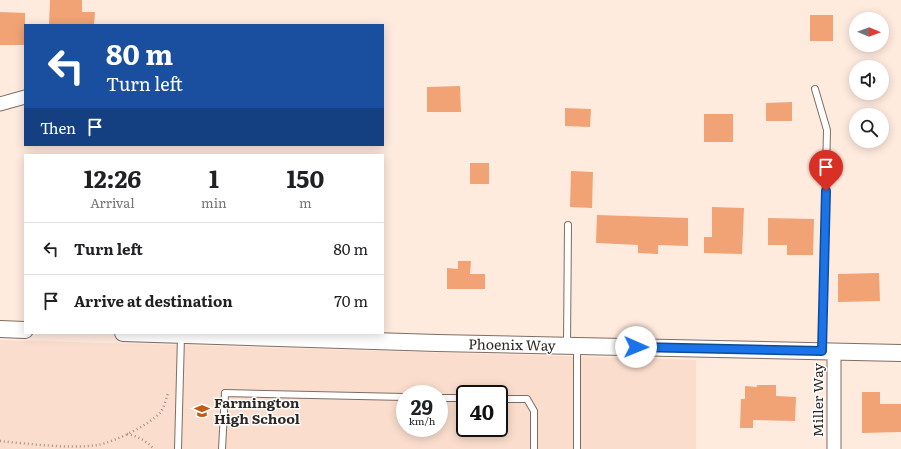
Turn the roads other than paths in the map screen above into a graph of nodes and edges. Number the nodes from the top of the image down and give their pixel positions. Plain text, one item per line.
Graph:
1 (815, 89) dead end
2 (24, 97) edge
3 (0, 104) edge
4 (568, 225) dead end
5 (0, 329) edge
6 (24, 330) edge
7 (152, 334) edge
8 (181, 335) junction
9 (572, 346) junction
10 (828, 351) junction
11 (901, 353) edge
12 (396, 397) edge
13 (508, 399) edge
14 (178, 449) edge
15 (222, 449) edge
16 (534, 449) edge
17 (578, 449) edge
18 (834, 449) edge

1 - 10 lane
2 - 3 street
4 - 9 lane
5 - 6 street
7 - 8 street, Phoenix Way
8 - 9 street, Phoenix Way
8 - 14 lane
9 - 10 street, Phoenix Way
9 - 17 lane
10 - 11 street, Phoenix Way
10 - 18 street, Miller Way
12 - 15 lane
13 - 16 lane

